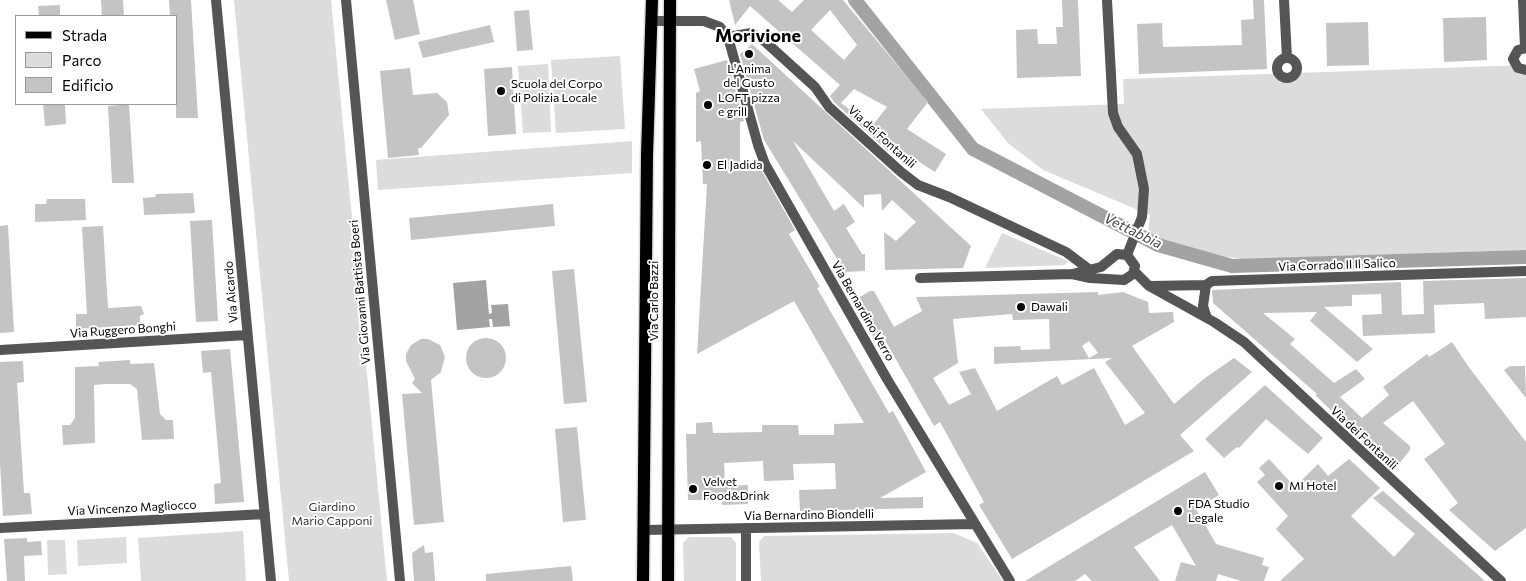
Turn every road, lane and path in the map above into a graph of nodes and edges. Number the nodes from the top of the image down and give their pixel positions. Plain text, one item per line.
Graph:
1 (216, 0) edge
2 (346, 0) edge
3 (652, 0) edge
4 (670, 0) edge
5 (1107, 0) edge
6 (1284, 0) edge
7 (1524, 0) edge
8 (651, 21) junction
9 (669, 21) junction
10 (728, 37) junction
11 (1526, 48) edge
12 (1287, 58) dead end
13 (1526, 70) edge
14 (1128, 252) junction
15 (1109, 260) junction
16 (1090, 270) junction
17 (1134, 271) junction
18 (1526, 271) edge
19 (1072, 274) junction
20 (920, 278) dead end
21 (1114, 278) junction
22 (1206, 285) junction
23 (1149, 286) junction
24 (1207, 318) junction
25 (247, 334) junction
26 (0, 350) edge
27 (264, 514) junction
28 (974, 524) junction
29 (0, 528) edge
30 (746, 528) junction
31 (644, 530) junction
32 (669, 530) junction
33 (271, 581) edge
34 (400, 581) edge
35 (643, 581) edge
36 (668, 581) edge
37 (746, 581) edge
38 (1010, 581) edge
39 (1501, 581) edge

1 - 25 street, Via Aicardo
2 - 34 street, Via Giovanni Battista Boeri
3 - 8 main road, Via Carlo Bazzi
4 - 9 main road, Via Carlo Bazzi
5 - 14 street
6 - 12 street
7 - 11 street
8 - 9 street
8 - 31 main road, Via Carlo Bazzi
9 - 10 street
9 - 32 main road, Via Carlo Bazzi
10 - 16 street, Via dei Fontanili
10 - 28 street, Via Bernardino Verro
11 - 13 street
14 - 15 street
14 - 17 street
15 - 16 street
15 - 21 street
16 - 19 street
17 - 21 street
17 - 23 street, Via dei Fontanili
18 - 22 street, Via Corrado II Il Salico
19 - 20 street
19 - 21 street
22 - 23 street, Via Corrado II Il Salico
22 - 24 street
23 - 24 street, Via dei Fontanili
24 - 39 street, Via dei Fontanili
25 - 26 street, Via Ruggero Bonghi
25 - 27 street, Via Aicardo
27 - 29 street, Via Vincenzo Magliocco
27 - 33 street, Via Aicardo
28 - 30 street, Via Bernardino Biondelli
28 - 38 street, Via Bernardino Verro
30 - 32 street, Via Bernardino Biondelli
30 - 37 street
31 - 32 street, Via Bernardino Biondelli
31 - 35 main road, Via Carlo Bazzi
32 - 36 main road, Via Carlo Bazzi

